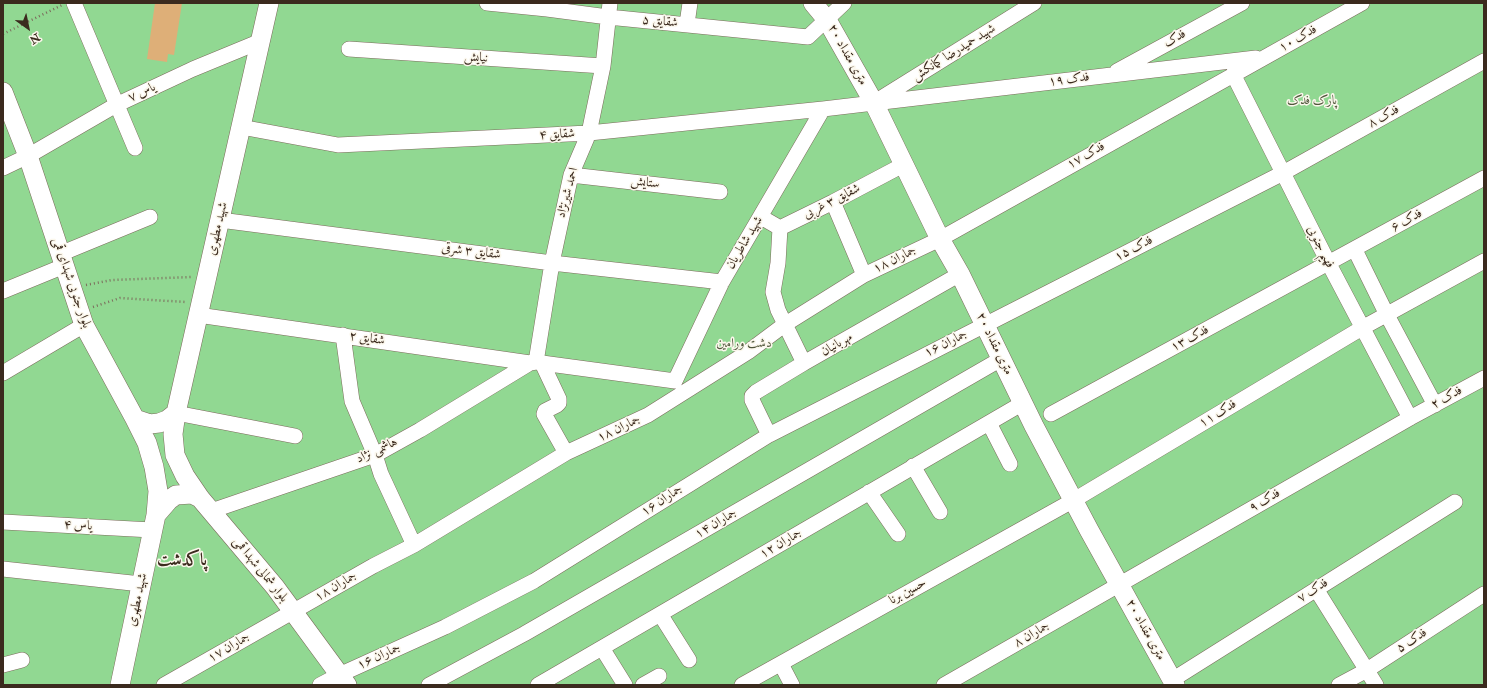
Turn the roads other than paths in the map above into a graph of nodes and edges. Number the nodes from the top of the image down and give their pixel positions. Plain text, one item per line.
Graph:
1 (74, 3) edge
2 (269, 3) edge
3 (487, 3) edge
4 (690, 3) edge
5 (813, 3) edge
6 (844, 3) edge
7 (1034, 3) edge
8 (1242, 3) edge
9 (1362, 3) edge
10 (547, 6) edge
11 (609, 10) edge
12 (827, 20) junction
13 (687, 24) junction
14 (261, 41) junction
15 (349, 49) dead end
16 (1264, 57) junction
17 (1484, 60) edge
18 (603, 66) junction
19 (1233, 74) junction
20 (1109, 76) junction
21 (4, 98) edge
22 (874, 103) junction
23 (116, 105) junction
24 (823, 109) junction
25 (241, 127) junction
26 (589, 133) junction
27 (135, 148) dead end
28 (28, 156) junction
29 (903, 165) junction
30 (3, 168) edge
31 (1283, 173) junction
32 (571, 175) junction
33 (1484, 178) edge
34 (720, 192) dead end
35 (833, 202) junction
36 (150, 217) dead end
37 (761, 217) junction
38 (220, 220) junction
39 (780, 228) junction
40 (940, 239) junction
41 (1355, 250) junction
42 (62, 260) junction
43 (1484, 261) edge
44 (552, 263) junction
45 (1329, 264) junction
46 (960, 274) junction
47 (864, 275) junction
48 (722, 282) junction
49 (3, 291) edge
50 (200, 309) junction
51 (1387, 315) junction
52 (82, 318) junction
53 (784, 325) junction
54 (985, 325) junction
55 (1362, 328) junction
56 (343, 335) junction
57 (1001, 359) junction
58 (536, 363) junction
59 (804, 363) junction
60 (3, 373) edge
61 (1484, 378) edge
62 (680, 387) junction
63 (1023, 403) junction
64 (1435, 404) junction
65 (176, 413) junction
66 (1051, 414) dead end
67 (1410, 418) junction
68 (135, 419) junction
69 (989, 422) junction
70 (769, 434) junction
71 (295, 436) dead end
72 (566, 454) junction
73 (175, 455) joint
74 (375, 455) junction
75 (1010, 464) dead end
76 (913, 466) junction
77 (154, 467) joint
78 (869, 492) junction
79 (1074, 500) junction
80 (1455, 502) dead end
81 (206, 504) junction
82 (940, 512) dead end
83 (3, 522) edge
84 (154, 523) junction
85 (898, 534) dead end
86 (414, 545) junction
87 (3, 569) edge
88 (141, 584) junction
89 (1120, 584) junction
90 (1316, 589) junction
91 (1484, 594) edge
92 (293, 612) junction
93 (660, 614) junction
94 (602, 648) junction
95 (22, 660) dead end
96 (689, 660) dead end
97 (781, 664) junction
98 (3, 665) edge
99 (1367, 670) junction
100 (659, 676) dead end
101 (343, 680) edge
102 (1174, 682) edge
103 (120, 685) edge
104 (164, 685) edge
105 (320, 685) edge
106 (429, 685) edge
107 (538, 685) edge
108 (626, 685) edge
109 (643, 685) edge
110 (742, 685) edge
111 (792, 685) edge
112 (944, 685) edge
113 (1339, 685) edge
114 (1376, 685) edge

1 - 23 street
2 - 14 main road, شهید مطهری
3 - 10 street, شقایق ۵
4 - 13 street
5 - 12 main road, ۲۰ متری مقداد
6 - 12 street, شقایق ۵
7 - 22 street, شهید حمیدرضا کمانکش
8 - 20 street, فدک
9 - 16 street, فدک ۱۰
10 - 11 street, شقایق ۵
11 - 13 street, شقایق ۵
11 - 18 street, احمد شیرنژاد
12 - 13 street, شقایق ۵
12 - 22 main road, ۲۰ متری مقداد
14 - 23 street, یاس ۷
14 - 25 main road, شهید مطهری
15 - 18 street, نیایش
16 - 19 street, فدک ۱۰
16 - 20 street, فدک ۱۹
17 - 31 street, فدک ۸
18 - 26 street, احمد شیرنژاد
19 - 31 street, فهیم جنوبی
19 - 40 street, فدک ۱۷
20 - 22 street, فدک ۱۹
21 - 28 main road, بلوار جنوبی شهدای قمی
22 - 24 street, شقایق ۴
22 - 29 main road, ۲۰ متری مقداد
23 - 27 street
23 - 28 street, یاس ۷
24 - 26 street, شقایق ۴
24 - 37 street, شهید شاطریان
25 - 26 street, شقایق ۴
25 - 38 main road, شهید مطهری
26 - 32 street, احمد شیرنژاد
28 - 30 street, یاس ۷
28 - 42 main road, بلوار جنوبی شهدای قمی
29 - 35 street, شقایق ۳ غربی
29 - 40 main road, ۲۰ متری مقداد
31 - 45 street, فهیم جنوبی
31 - 54 street, فدک ۱۵
32 - 34 street, ستایش
32 - 44 street, احمد شیرنژاد
33 - 41 street, فدک ۶
35 - 39 street, شقایق ۳ غربی
35 - 47 street
36 - 42 street
37 - 39 street
37 - 48 street, شهید شاطریان
38 - 44 street, شقایق ۳ شرقی
38 - 50 main road, شهید مطهری
39 - 53 street
40 - 46 main road, ۲۰ متری مقداد
40 - 47 street, جماران ۱۸
41 - 45 street, فدک ۶
41 - 51 street
42 - 49 street
42 - 52 main road, بلوار جنوبی شهدای قمی
43 - 51 street, فدک ۱۱
44 - 48 street, شقایق ۳ شرقی
44 - 58 street, احمد شیرنژاد
45 - 55 street, فهیم جنوبی
45 - 66 street, فدک ۱۳
46 - 54 main road, ۲۰ متری مقداد
46 - 59 street, مهربانیان
47 - 53 street, جماران ۱۸
48 - 62 street, شهید شاطریان
50 - 56 street, شقایق ۲
50 - 65 main road, شهید مطهری
51 - 55 street, فدک ۱۱
51 - 64 street
52 - 60 street
52 - 68 main road, بلوار جنوبی شهدای قمی
53 - 59 street
53 - 62 street, جماران ۱۸
54 - 57 main road, ۲۰ متری مقداد
54 - 70 street, جماران ۱۶
55 - 67 street, فهیم جنوبی
55 - 79 street, فدک ۱۱
56 - 58 street, شقایق ۲
56 - 74 street
57 - 63 main road, ۲۰ متری مقداد
57 - 106 street, جماران ۱۴
58 - 62 street, شقایق ۲
58 - 72 street
58 - 74 street, هاشمی نژاد
59 - 70 street, مهربانیان
61 - 64 street, فدک ۲
62 - 72 street, جماران ۱۸
63 - 69 street, جماران ۱۲
63 - 79 main road, ۲۰ متری مقداد
64 - 67 street, فدک ۲
65 - 68 main road
65 - 71 street
65 - 73 main road, شهید مطهری
67 - 89 street, فدک ۹
68 - 77 main road, بلوار جنوبی شهدای قمی
69 - 75 street
69 - 76 street, جماران ۱۲
70 - 101 street, جماران ۱۶
72 - 86 street, جماران ۱۸
73 - 81 main road, بلوار شمالی شهدا قمی
74 - 81 street, هاشمی نژاد
74 - 86 street
76 - 78 street, جماران ۱۲
76 - 82 street
77 - 84 main road, شهید مطهری
78 - 85 street
78 - 93 street, جماران ۱۲
79 - 89 main road, ۲۰ متری مقداد
79 - 97 street, حسین برنا
80 - 90 street, فدک ۷
81 - 84 main road
81 - 92 main road, بلوار شمالی شهدا قمی
83 - 84 street, یاس ۴
84 - 88 main road, شهید مطهری
86 - 92 street, جماران ۱۸
87 - 88 street
88 - 103 main road, شهید مطهری
89 - 102 main road, ۲۰ متری مقداد
89 - 112 street, جماران ۸
90 - 99 street
90 - 102 street, فدک ۷
91 - 99 street, فدک ۵
92 - 101 main road, بلوار شمالی شهدا قمی
92 - 104 street, جماران ۱۷
93 - 94 street, جماران ۱۲
93 - 96 street
94 - 107 street, جماران ۱۲
94 - 108 street
95 - 98 street
97 - 110 street, حسین برنا
97 - 111 street
99 - 113 street, فدک ۵
99 - 114 street
100 - 109 street
101 - 105 street, جماران ۱۶

